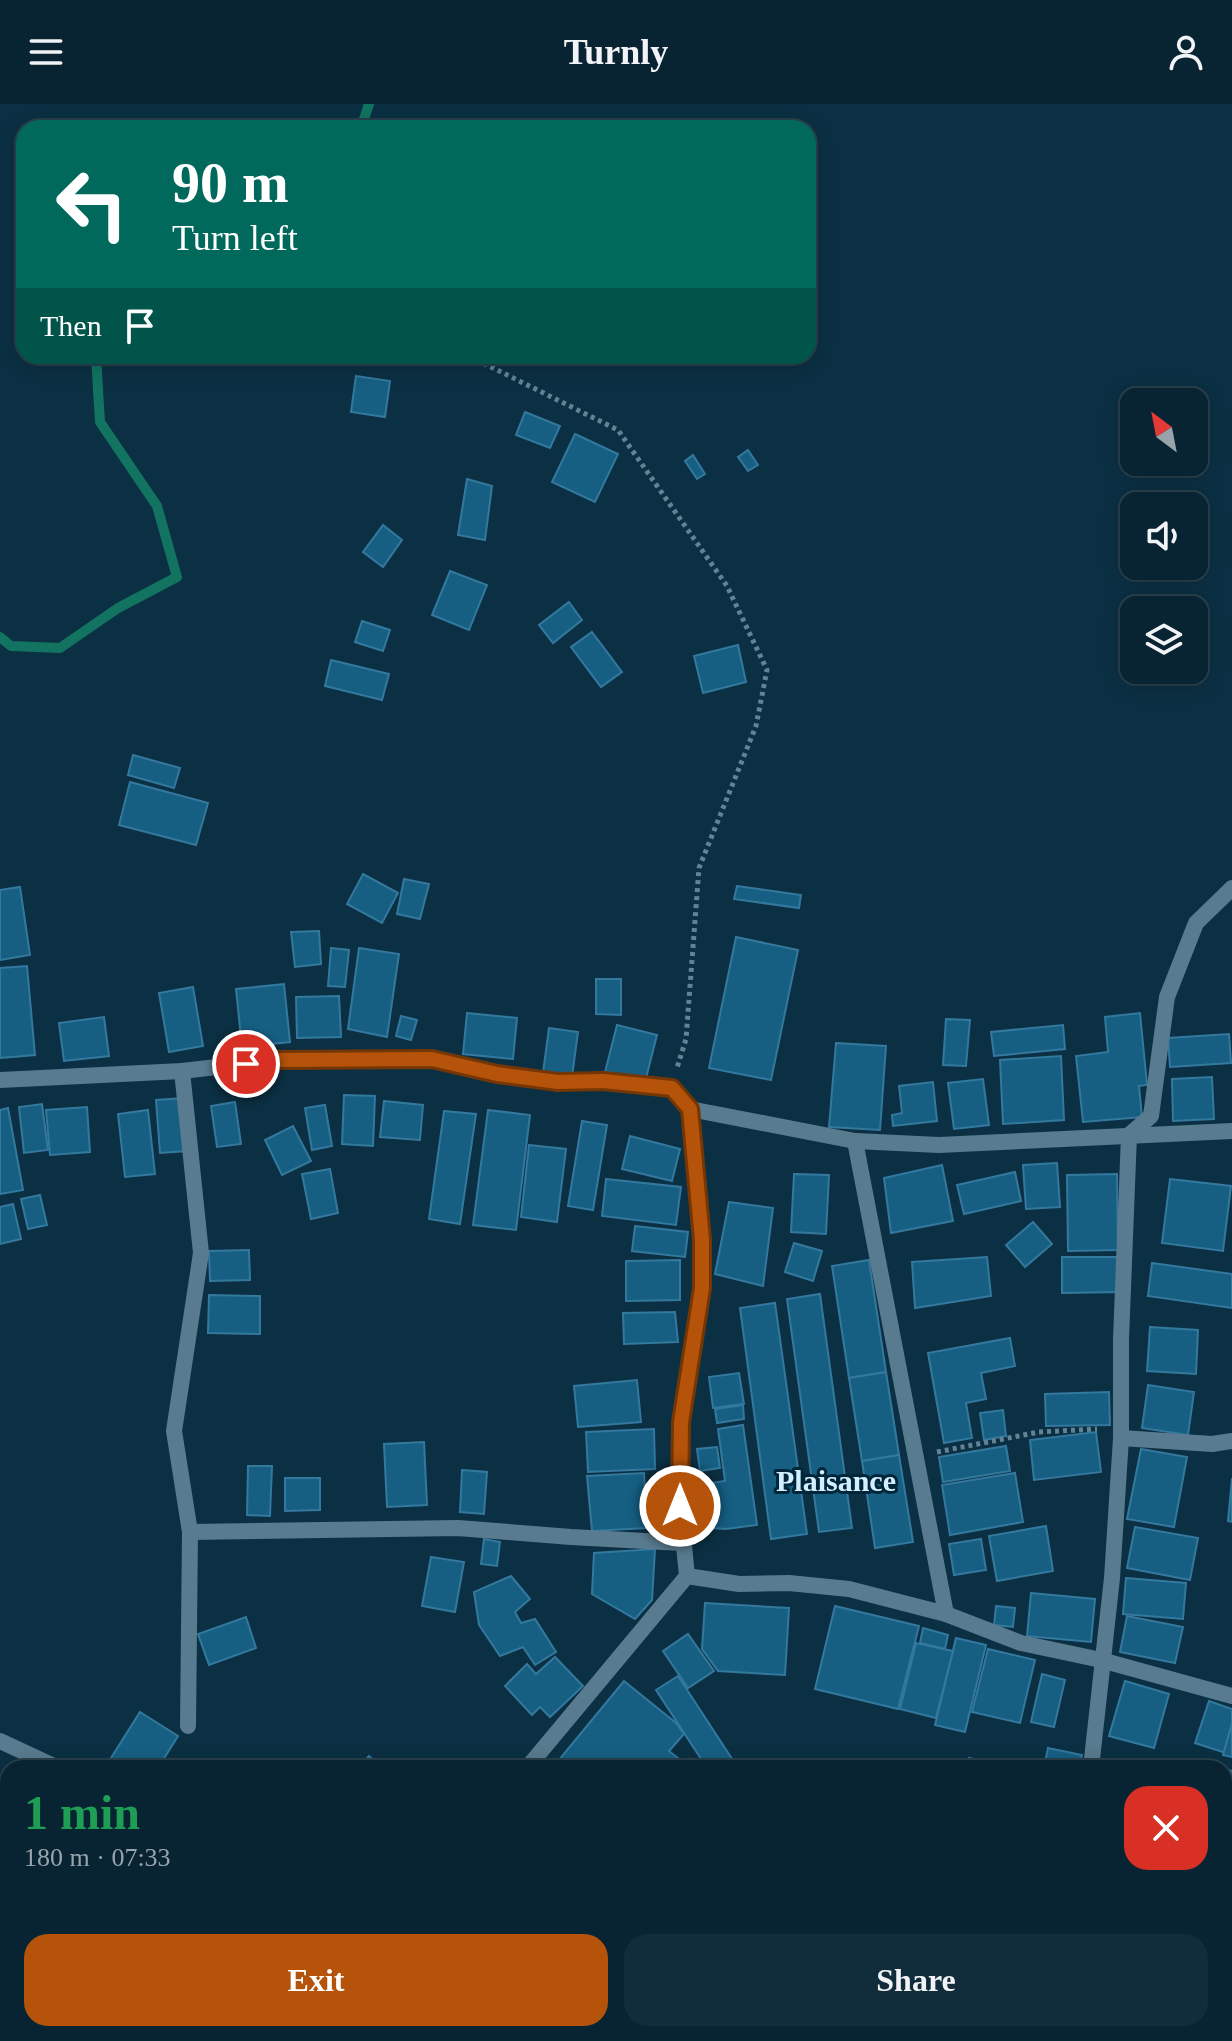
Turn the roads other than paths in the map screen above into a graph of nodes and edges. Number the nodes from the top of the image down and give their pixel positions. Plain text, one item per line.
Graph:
1 (1232, 888) edge
2 (182, 1071) junction
3 (0, 1080) edge
4 (690, 1109) junction
5 (1232, 1131) edge
6 (1129, 1135) junction
7 (855, 1141) junction
8 (1122, 1433) junction
9 (1232, 1441) edge
10 (190, 1532) junction
11 (682, 1543) junction
12 (687, 1576) junction
13 (946, 1614) junction
14 (1101, 1660) junction
15 (1232, 1696) edge
16 (188, 1726) dead end
17 (0, 1741) edge
18 (41, 1760) edge
19 (534, 1760) edge
20 (1092, 1760) edge

1 - 6 street
2 - 3 street
2 - 4 street
2 - 10 street
4 - 7 street
4 - 11 street
5 - 6 street
6 - 7 street
6 - 8 street
7 - 13 street
8 - 9 street
8 - 14 street
10 - 11 street
10 - 16 street
11 - 12 street
12 - 13 street
12 - 19 street
13 - 14 street
14 - 15 street
14 - 20 street
17 - 18 street

